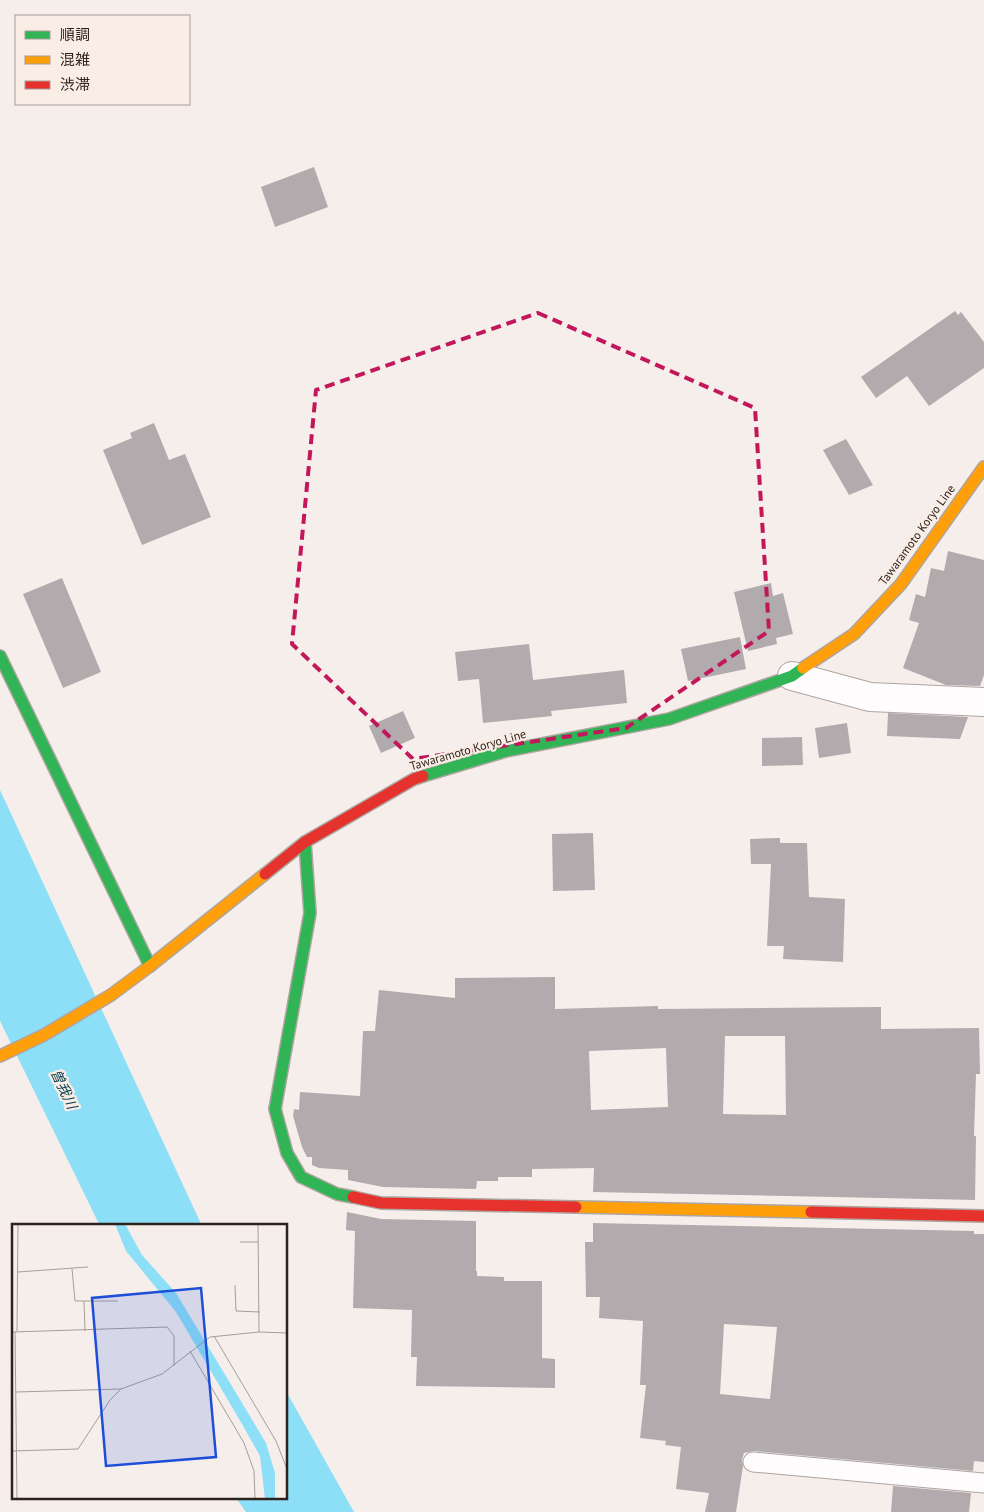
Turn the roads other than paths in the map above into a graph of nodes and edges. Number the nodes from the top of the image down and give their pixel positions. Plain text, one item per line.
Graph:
1 (984, 466) edge
2 (0, 656) edge
3 (792, 676) junction
4 (984, 702) edge
5 (305, 842) junction
6 (150, 966) junction
7 (0, 1056) edge
8 (984, 1216) edge
9 (752, 1462) dead end
10 (984, 1483) edge

1 - 3 street, Tawaramoto Koryo Line
2 - 6 street
3 - 4 street
3 - 5 street, Tawaramoto Koryo Line
5 - 6 street, Tawaramoto Koryo Line
5 - 8 street
6 - 7 street, Tawaramoto Koryo Line
9 - 10 lane

